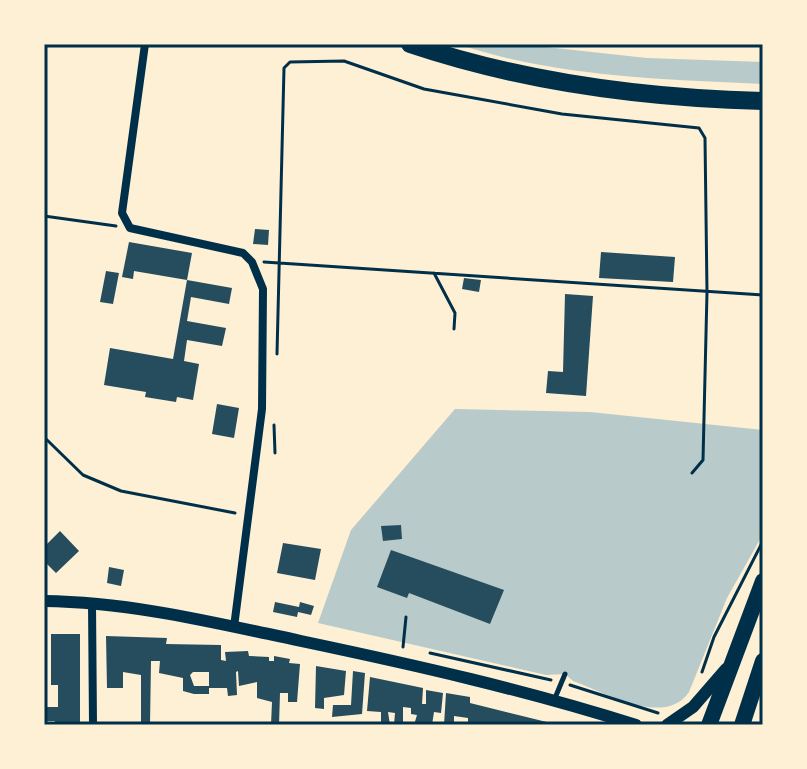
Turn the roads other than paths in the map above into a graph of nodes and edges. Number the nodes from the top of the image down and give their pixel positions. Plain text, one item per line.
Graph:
1 (145, 44) edge
2 (410, 44) edge
3 (763, 101) edge
4 (763, 581) edge
5 (44, 601) edge
6 (92, 603) junction
7 (234, 627) junction
8 (763, 661) edge
9 (728, 667) junction
10 (565, 674) dead end
11 (555, 699) junction
12 (748, 720) edge
13 (93, 725) edge
14 (636, 725) edge
15 (667, 725) edge
16 (709, 725) edge

1 - 7 street
2 - 3 highway
4 - 9 main road
5 - 6 street
6 - 7 street
6 - 13 street
7 - 11 street
8 - 12 main road
9 - 15 street
9 - 16 main road
10 - 11 lane
11 - 14 street

